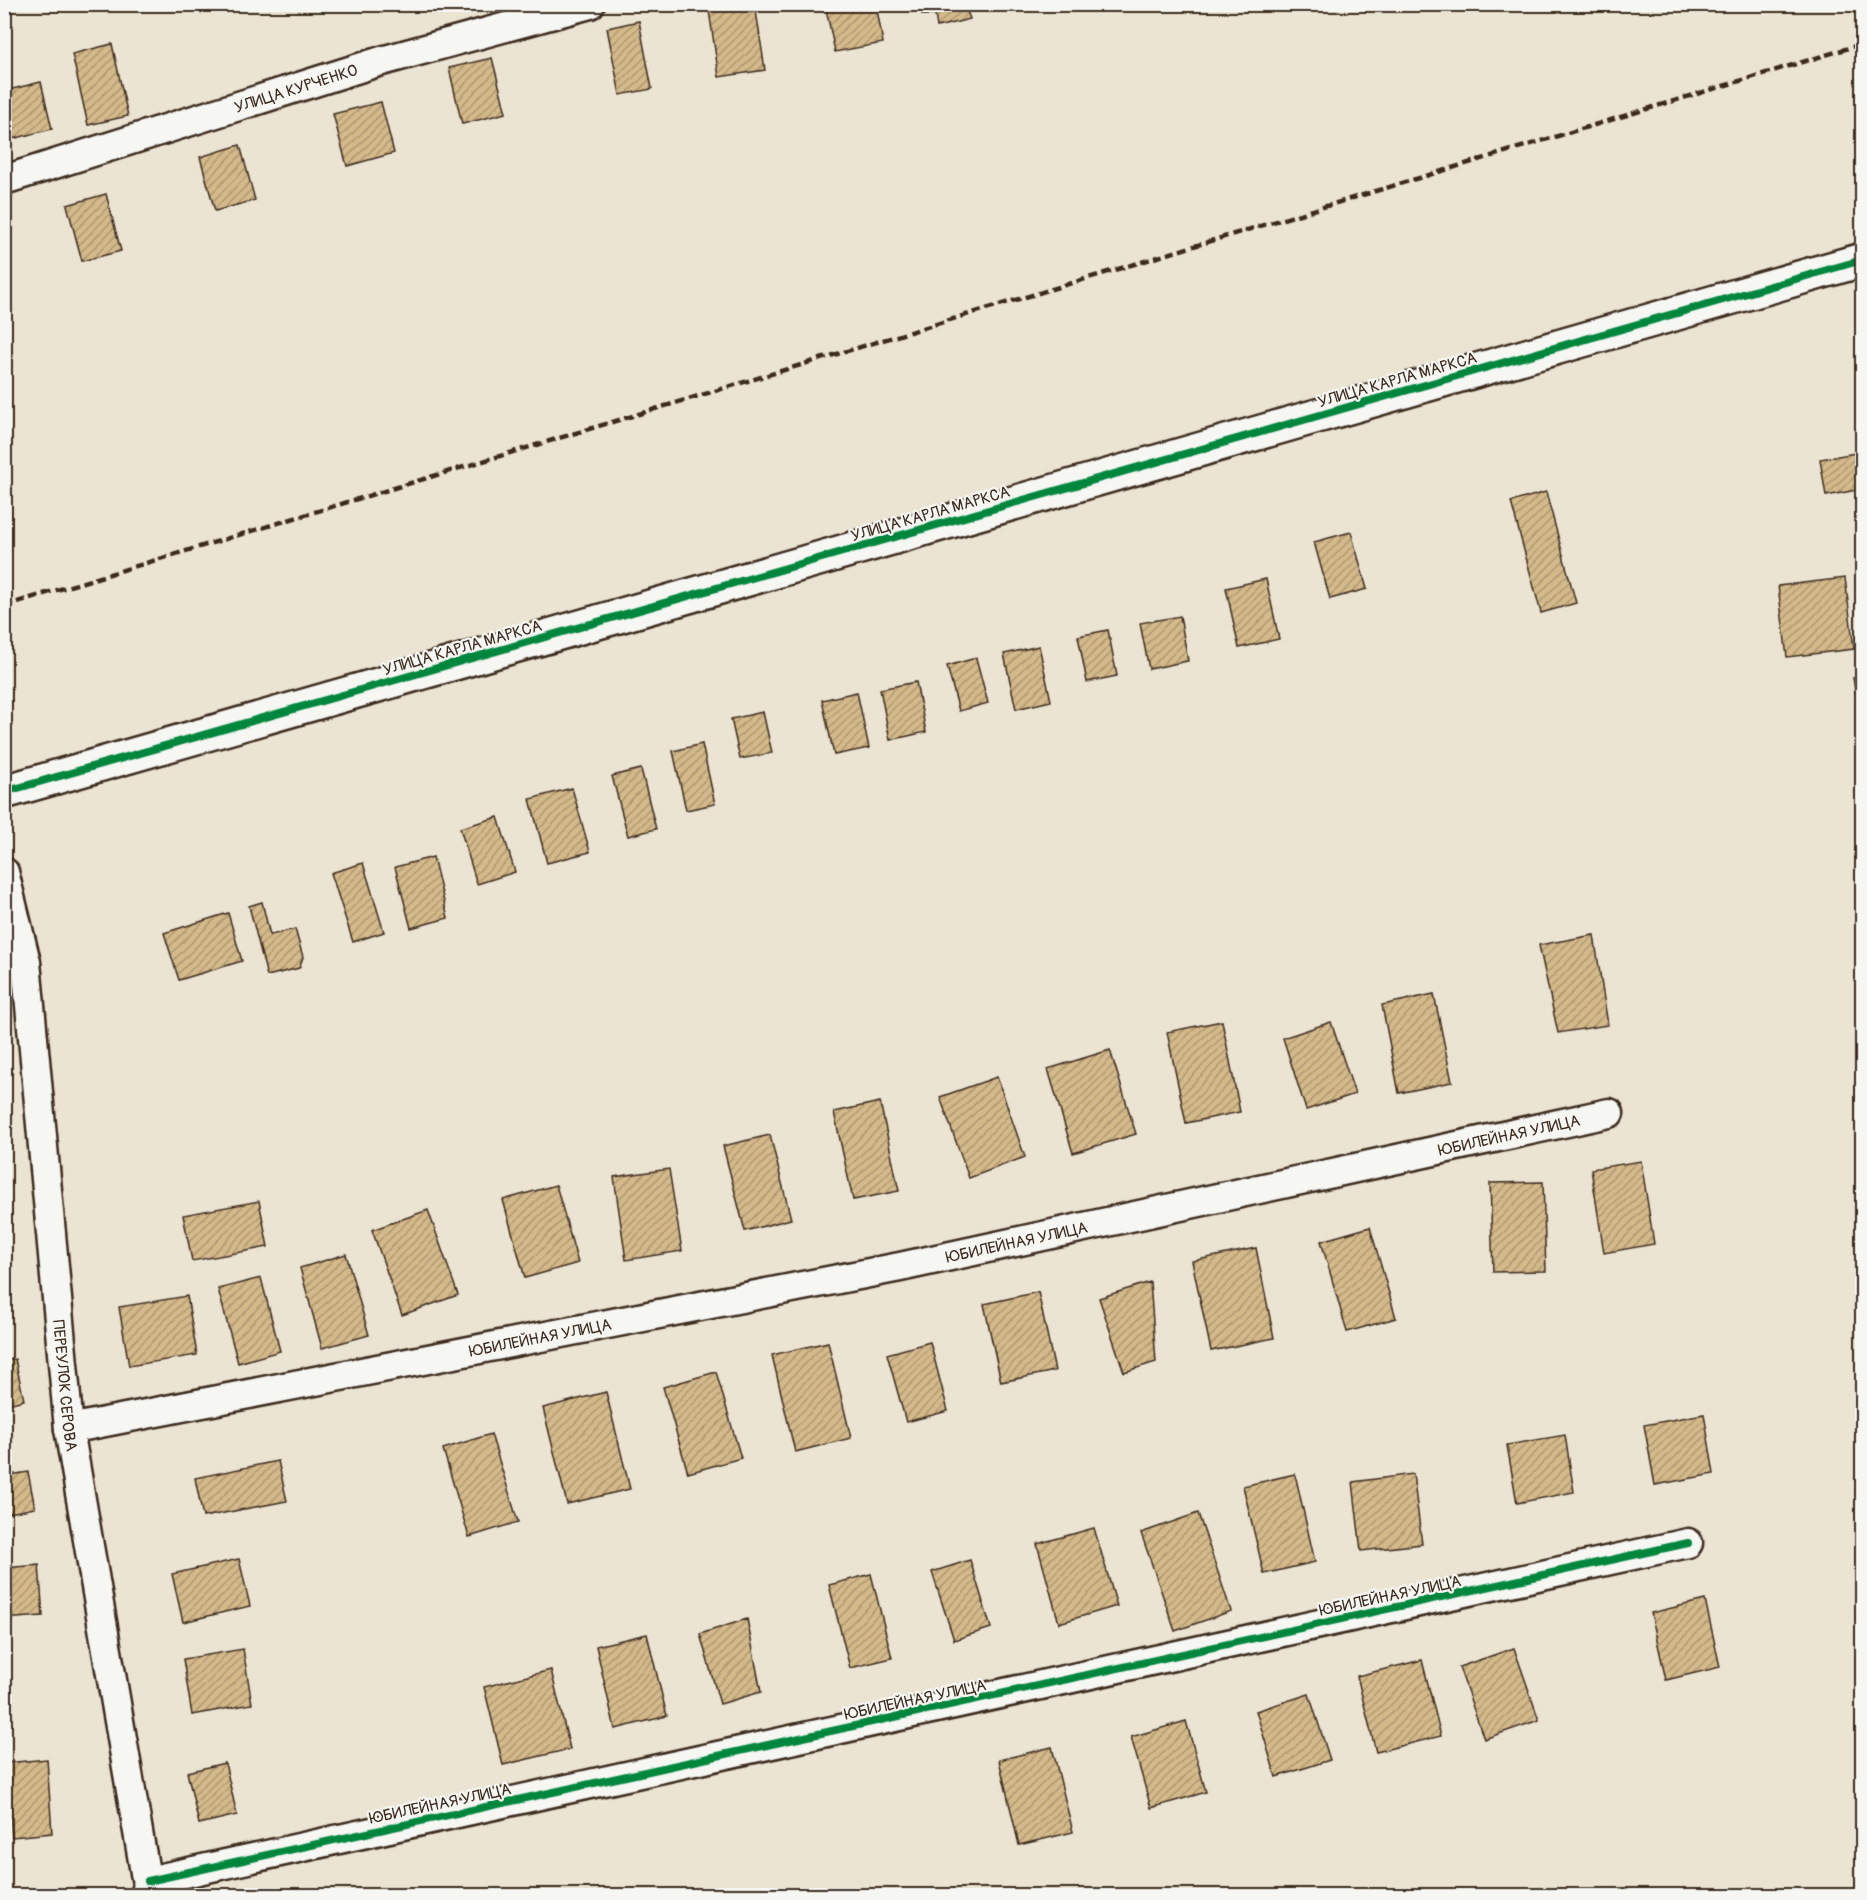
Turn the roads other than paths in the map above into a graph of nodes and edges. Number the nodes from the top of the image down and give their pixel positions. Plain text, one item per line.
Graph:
1 (590, 4) edge
2 (4, 180) edge
3 (1863, 260) edge
4 (4, 792) edge
5 (4, 872) edge
6 (1608, 1113) dead end
7 (69, 1429) junction
8 (1688, 1543) dead end
9 (148, 1888) edge

1 - 2 street, УЛИЦА КУРЧЕНКО
3 - 4 street, УЛИЦА КАРЛА МАРКСА
5 - 7 street, ПЕРЕУЛОК СЕРОВА
6 - 7 street, ЮБИЛЕЙНАЯ УЛИЦА
7 - 9 street, ПЕРЕУЛОК СЕРОВА
8 - 9 street, ЮБИЛЕЙНАЯ УЛИЦА

